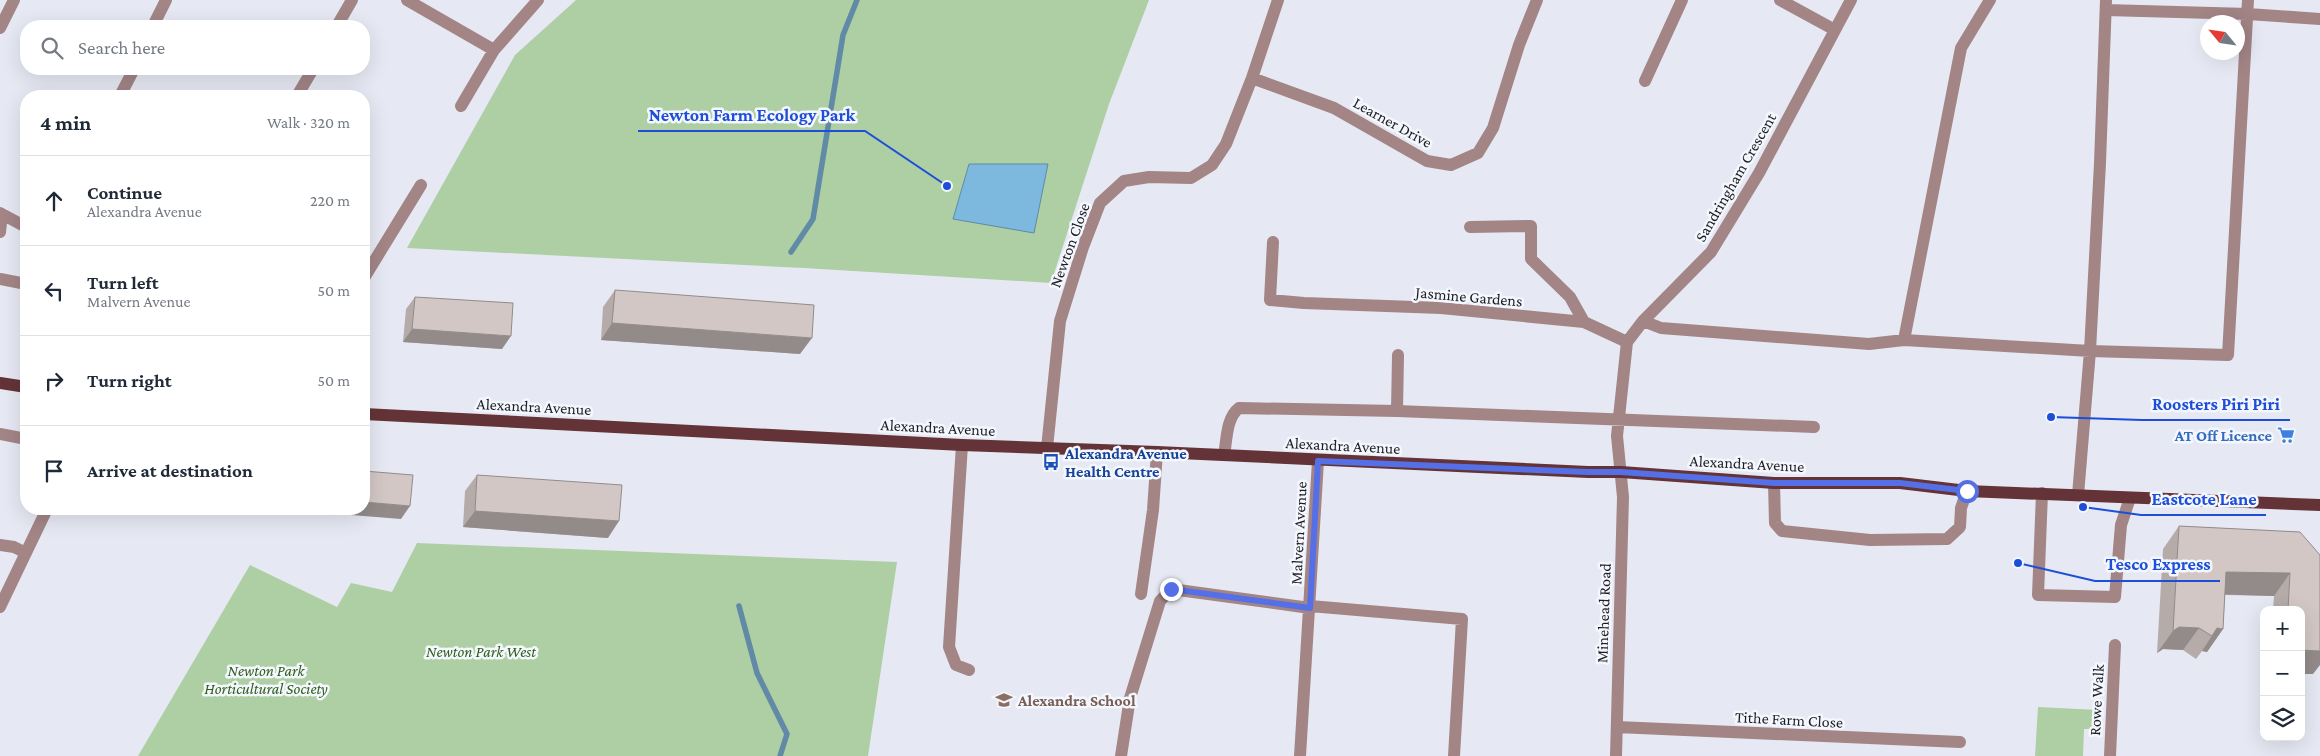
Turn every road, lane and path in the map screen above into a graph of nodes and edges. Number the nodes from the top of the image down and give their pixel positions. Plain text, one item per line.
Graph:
1 (14, 0) edge
2 (166, 0) edge
3 (352, 0) edge
4 (407, 0) edge
5 (538, 0) edge
6 (1278, 0) edge
7 (1537, 0) edge
8 (1682, 0) edge
9 (1780, 0) edge
10 (1851, 0) edge
11 (1990, 0) edge
12 (2248, 0) edge
13 (2106, 5) edge
14 (2248, 14) junction
15 (2320, 19) edge
16 (156, 20) edge
17 (340, 20) edge
18 (0, 28) edge
19 (1835, 30) junction
20 (494, 50) junction
21 (131, 75) edge
22 (309, 75) edge
23 (1252, 78) junction
24 (1645, 81) dead end
25 (123, 90) edge
26 (301, 90) edge
27 (462, 106) dead end
28 (421, 185) dead end
29 (1, 213) edge
30 (20, 224) edge
31 (1470, 227) dead end
32 (0, 232) edge
33 (1273, 242) dead end
34 (370, 268) edge
35 (0, 278) edge
36 (20, 283) edge
37 (1643, 321) junction
38 (1584, 322) junction
39 (1904, 340) junction
40 (1627, 342) junction
41 (2090, 351) junction
42 (1398, 354) dead end
43 (0, 383) edge
44 (20, 386) edge
45 (1397, 411) junction
46 (370, 414) edge
47 (1619, 420) junction
48 (1814, 427) dead end
49 (0, 434) edge
50 (20, 438) edge
51 (962, 445) junction
52 (1047, 448) junction
53 (1157, 452) junction
54 (1224, 455) junction
55 (1318, 461) junction
56 (1621, 472) junction
57 (1774, 483) junction
58 (1967, 491) junction
59 (2042, 493) junction
60 (2078, 495) junction
61 (2130, 498) junction
62 (2320, 505) edge
63 (44, 515) edge
64 (0, 545) edge
65 (26, 554) junction
66 (1141, 594) dead end
67 (1310, 607) junction
68 (0, 608) edge
69 (2115, 645) dead end
70 (969, 670) dead end
71 (1616, 727) junction
72 (1960, 742) dead end
73 (1121, 756) edge
74 (1300, 756) edge
75 (1454, 756) edge
76 (1616, 756) edge
77 (2110, 756) edge

1 - 18 street
2 - 16 street
3 - 17 street
4 - 20 street
5 - 20 street
6 - 23 street, Newton Close
7 - 23 street, Learner Drive
8 - 24 street
9 - 19 street
10 - 19 street, Sandringham Crescent
11 - 39 street
12 - 14 street
13 - 14 street
13 - 41 street
14 - 15 street
14 - 41 street
19 - 37 street, Sandringham Crescent
20 - 27 street
21 - 25 street
22 - 26 street
23 - 52 street, Newton Close
28 - 34 street
29 - 30 street
29 - 32 street
31 - 38 street
33 - 38 street, Jasmine Gardens
35 - 36 street
37 - 39 street
37 - 40 street, Sandringham Crescent
38 - 40 street, Jasmine Gardens
39 - 41 street
40 - 47 street
41 - 60 street
42 - 45 street
43 - 44 main road
45 - 47 street
45 - 54 street
46 - 51 main road, Alexandra Avenue
47 - 48 street
47 - 56 street
49 - 50 street
51 - 52 main road, Alexandra Avenue
51 - 70 street
52 - 53 main road, Alexandra Avenue
53 - 54 main road, Alexandra Avenue
53 - 66 street
54 - 55 main road, Alexandra Avenue
55 - 56 main road, Alexandra Avenue
55 - 67 street, Malvern Avenue
56 - 57 main road, Alexandra Avenue
56 - 71 street, Minehead Road
57 - 58 main road, Alexandra Avenue
57 - 58 street
58 - 59 main road, Alexandra Avenue
59 - 60 main road, Alexandra Avenue
59 - 61 street
60 - 61 main road, Alexandra Avenue
61 - 62 main road, Alexandra Avenue
63 - 65 street
64 - 65 street
65 - 68 street
67 - 73 street
67 - 74 street, Malvern Avenue
67 - 75 street
69 - 77 street, Rowe Walk
71 - 72 street, Tithe Farm Close
71 - 76 street, Minehead Road

